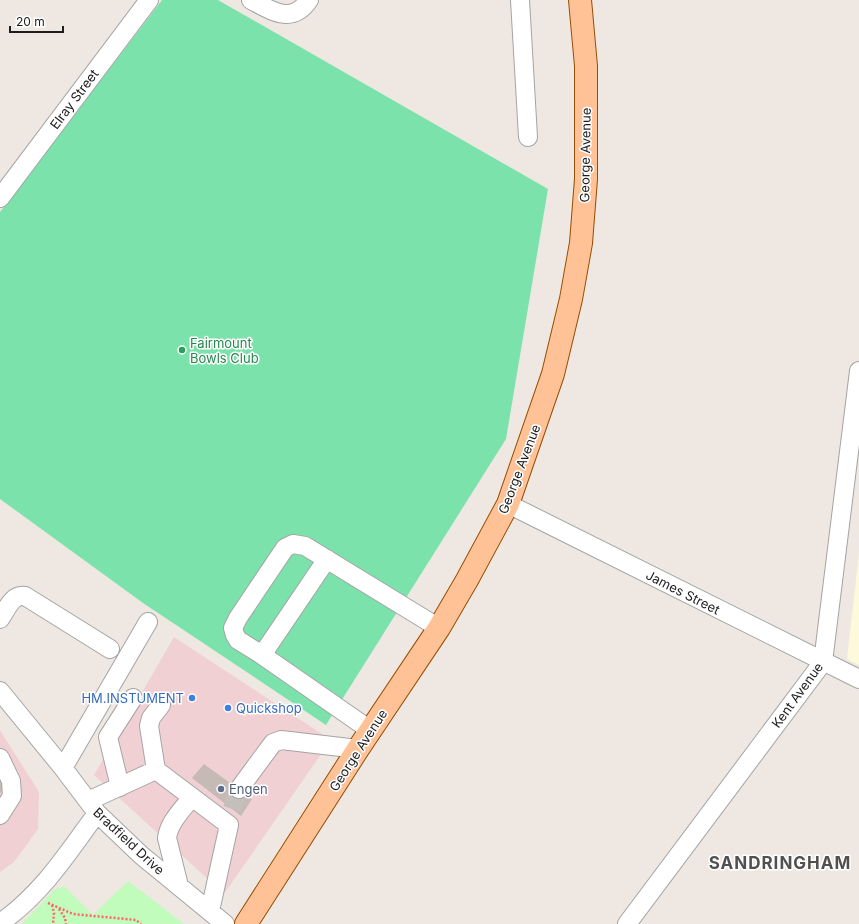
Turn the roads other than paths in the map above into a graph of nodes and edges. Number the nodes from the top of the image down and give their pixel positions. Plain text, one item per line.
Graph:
1 (149, 0) edge
2 (251, 0) edge
3 (309, 0) edge
4 (520, 0) edge
5 (580, 0) edge
6 (528, 137) dead end
7 (0, 198) edge
8 (859, 372) edge
9 (508, 504) junction
10 (327, 560) junction
11 (0, 619) edge
12 (148, 622) dead end
13 (439, 628) junction
14 (110, 649) dead end
15 (262, 655) junction
16 (823, 662) junction
17 (859, 679) edge
18 (0, 691) edge
19 (133, 698) dead end
20 (102, 703) junction
21 (161, 705) dead end
22 (122, 716) junction
23 (370, 730) junction
24 (358, 748) junction
25 (0, 758) edge
26 (63, 768) junction
27 (156, 770) junction
28 (120, 787) junction
29 (239, 789) tunnel mouth
30 (192, 798) junction
31 (92, 807) junction
32 (0, 815) edge
33 (179, 886) junction
34 (210, 911) junction
35 (0, 923) edge
36 (245, 923) edge
37 (225, 924) edge
38 (627, 924) edge

1 - 7 street, Elray Street
2 - 3 street
4 - 6 street
5 - 9 main road, George Avenue
8 - 16 street, Kent Avenue
9 - 13 main road, George Avenue
9 - 16 street, James Street
10 - 13 street
10 - 15 street
10 - 15 street
11 - 14 street
12 - 20 street
13 - 23 main road, George Avenue
15 - 23 street
16 - 17 street, James Street
16 - 38 street, Kent Avenue
18 - 26 street, Bradfield Drive
19 - 22 street
20 - 22 street
20 - 26 street
21 - 27 street
22 - 28 street
23 - 24 main road, George Avenue
24 - 29 street
24 - 36 main road, George Avenue
25 - 32 street
26 - 31 street, Bradfield Drive
27 - 28 street
27 - 30 street
28 - 31 street
30 - 33 street
30 - 34 street
31 - 33 street, Bradfield Drive
31 - 35 street
33 - 34 street, Bradfield Drive
34 - 37 street, Bradfield Drive

